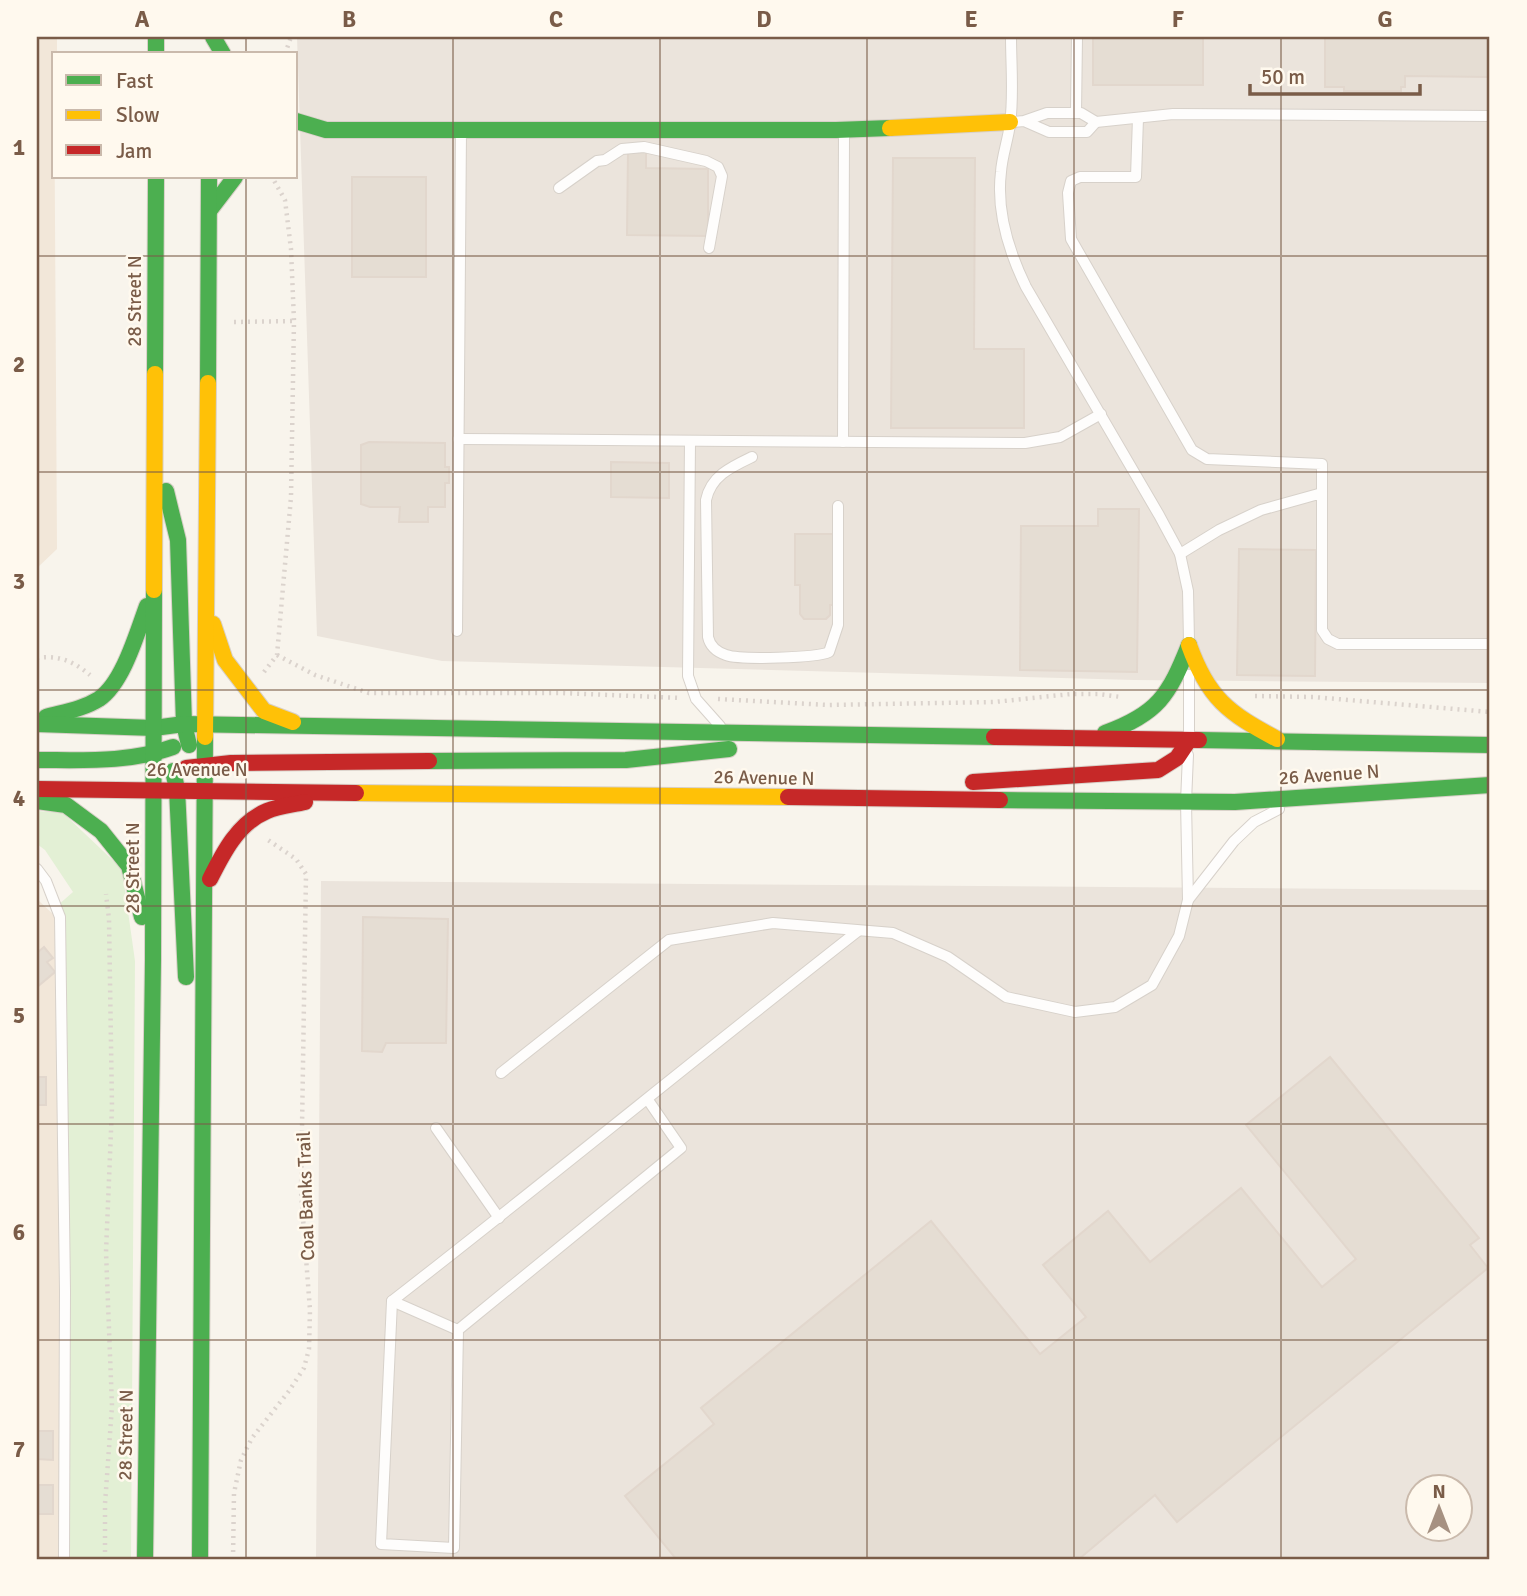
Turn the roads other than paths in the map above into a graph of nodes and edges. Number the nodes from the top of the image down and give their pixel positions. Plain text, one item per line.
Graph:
1 (212, 37) edge
2 (1011, 37) edge
3 (1077, 37) edge
4 (222, 52) edge
5 (1076, 113) junction
6 (1490, 116) edge
7 (1138, 118) junction
8 (298, 122) edge
9 (1017, 122) junction
10 (1096, 122) junction
11 (326, 130) junction
12 (461, 130) junction
13 (844, 130) junction
14 (306, 138) dead end
15 (156, 178) edge
16 (209, 178) edge
17 (234, 178) edge
18 (559, 188) dead end
19 (209, 211) junction
20 (709, 248) dead end
21 (1101, 414) junction
22 (458, 439) junction
23 (690, 441) junction
24 (843, 442) junction
25 (156, 449) junction
26 (752, 457) dead end
27 (1322, 493) junction
28 (838, 506) dead end
29 (1180, 554) junction
30 (154, 588) junction
31 (206, 605) junction
32 (457, 631) dead end
33 (1490, 644) edge
34 (1189, 645) junction
35 (37, 722) edge
36 (206, 724) junction
37 (304, 726) junction
38 (154, 728) junction
39 (186, 732) junction
40 (727, 732) junction
41 (858, 735) junction
42 (1090, 738) junction
43 (1189, 740) junction
44 (1281, 741) junction
45 (1490, 744) edge
46 (161, 753) junction
47 (37, 760) edge
48 (201, 765) junction
49 (176, 781) junction
50 (1490, 785) edge
51 (37, 789) edge
52 (153, 789) junction
53 (207, 789) junction
54 (351, 792) junction
55 (1301, 797) junction
56 (780, 798) junction
57 (37, 801) edge
58 (1186, 802) junction
59 (37, 869) edge
60 (206, 886) junction
61 (1188, 900) junction
62 (858, 931) junction
63 (153, 960) junction
64 (501, 1073) dead end
65 (648, 1100) junction
66 (436, 1128) dead end
67 (204, 1142) junction
68 (499, 1218) junction
69 (392, 1301) junction
70 (458, 1330) junction
71 (64, 1559) edge
72 (145, 1559) edge
73 (200, 1559) edge

1 - 4 main road
2 - 9 lane
3 - 5 lane
5 - 9 lane
5 - 10 lane
6 - 7 lane
7 - 10 lane
7 - 27 lane
8 - 11 main road
9 - 10 lane
9 - 13 main road
9 - 21 lane
11 - 12 main road
11 - 14 main road
12 - 13 main road
12 - 22 lane
13 - 24 lane
15 - 25 main road, 28 Street N
16 - 19 main road
17 - 19 main road
18 - 20 lane
19 - 31 main road
21 - 24 lane
21 - 29 lane
22 - 23 lane
22 - 32 lane
23 - 24 lane
23 - 40 lane
25 - 30 main road, 28 Street N
25 - 39 main road
26 - 28 lane
27 - 29 lane
27 - 33 lane
29 - 34 lane
30 - 35 main road
30 - 38 main road, 28 Street N
31 - 36 main road
31 - 37 main road
34 - 42 main road
34 - 43 lane
34 - 44 main road
35 - 38 main road, 26 Avenue N
36 - 37 main road, 26 Avenue N
36 - 39 main road, 26 Avenue N
36 - 48 main road
37 - 40 main road, 26 Avenue N
38 - 39 main road, 26 Avenue N
38 - 46 main road
39 - 46 main road
39 - 48 main road
40 - 41 main road, 26 Avenue N
41 - 42 main road, 26 Avenue N
41 - 48 main road
42 - 43 main road, 26 Avenue N
43 - 44 main road, 26 Avenue N
43 - 56 main road
43 - 58 lane
44 - 45 main road, 26 Avenue N
46 - 47 main road
46 - 49 main road
46 - 52 main road, 28 Street N
48 - 49 main road
48 - 53 main road
49 - 52 main road, 26 Avenue N
49 - 53 main road, 26 Avenue N
49 - 67 main road
50 - 55 main road, 26 Avenue N
51 - 52 main road, 26 Avenue N
52 - 63 main road, 28 Street N
53 - 54 main road, 26 Avenue N
53 - 60 main road
54 - 56 main road, 26 Avenue N
54 - 60 main road
55 - 58 main road, 26 Avenue N
55 - 61 lane
56 - 58 main road, 26 Avenue N
57 - 63 main road
58 - 61 lane
59 - 71 lane
60 - 67 main road
61 - 62 lane
62 - 64 lane
62 - 65 lane
63 - 72 main road, 28 Street N
65 - 68 lane
65 - 70 lane
66 - 68 lane
67 - 73 main road
68 - 69 lane
69 - 70 lane
69 - 70 lane

